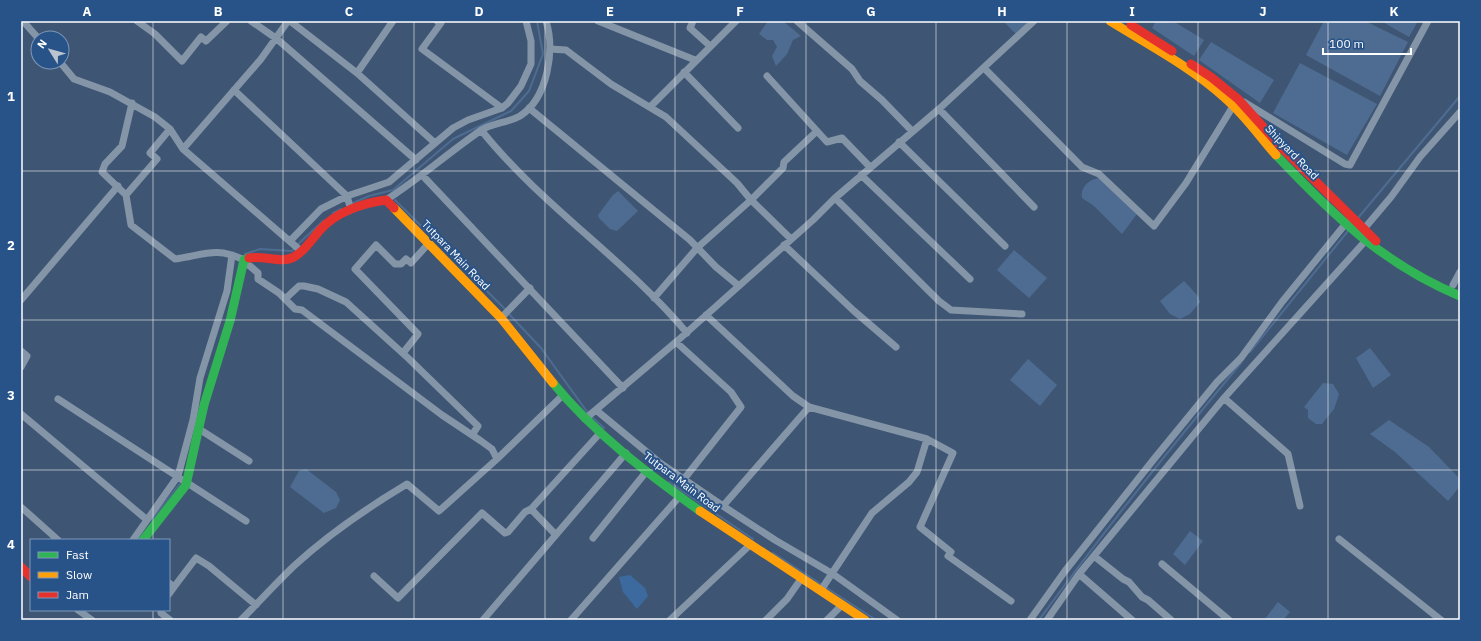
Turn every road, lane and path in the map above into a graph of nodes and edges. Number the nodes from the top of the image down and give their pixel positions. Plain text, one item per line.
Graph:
1 (23, 21) edge
2 (137, 21) edge
3 (227, 21) edge
4 (251, 21) edge
5 (289, 21) edge
6 (393, 21) edge
7 (437, 21) edge
8 (526, 21) edge
9 (546, 21) edge
10 (598, 21) edge
11 (693, 21) edge
12 (736, 21) edge
13 (797, 21) edge
14 (1034, 21) edge
15 (1110, 21) edge
16 (1124, 21) edge
17 (1428, 21) edge
18 (31, 30) edge
19 (277, 39) junction
20 (710, 46) junction
21 (550, 49) junction
22 (695, 60) junction
23 (984, 68) junction
24 (67, 70) edge
25 (684, 72) junction
26 (357, 73) junction
27 (767, 76) dead end
28 (234, 90) junction
29 (1236, 103) junction
30 (132, 104) junction
31 (650, 107) junction
32 (502, 108) junction
33 (529, 108) junction
34 (939, 109) junction
35 (1460, 112) edge
36 (738, 128) dead end
37 (170, 129) junction
38 (481, 130) junction
39 (817, 131) junction
40 (912, 131) junction
41 (899, 142) junction
42 (435, 143) junction
43 (183, 148) junction
44 (416, 160) junction
45 (870, 167) junction
46 (861, 175) junction
47 (422, 176) junction
48 (118, 186) junction
49 (126, 195) junction
50 (835, 198) junction
51 (386, 200) junction
52 (751, 200) junction
53 (349, 204) junction
54 (1034, 207) dead end
55 (1348, 220) junction
56 (1366, 236) junction
57 (791, 239) junction
58 (291, 242) junction
59 (429, 243) junction
60 (784, 245) junction
61 (1005, 246) dead end
62 (697, 248) junction
63 (300, 250) junction
64 (233, 255) junction
65 (244, 262) junction
66 (1460, 272) edge
67 (970, 279) dead end
68 (739, 286) junction
69 (1456, 287) edge
70 (530, 288) junction
71 (1460, 296) edge
72 (654, 298) junction
73 (285, 299) junction
74 (21, 300) edge
75 (505, 314) junction
76 (1022, 314) dead end
77 (706, 315) junction
78 (687, 333) junction
79 (676, 342) junction
80 (896, 347) dead end
81 (21, 351) edge
82 (403, 353) junction
83 (21, 367) edge
84 (623, 388) junction
85 (563, 395) junction
86 (1224, 398) junction
87 (58, 399) dead end
88 (809, 407) junction
89 (596, 410) junction
90 (21, 414) edge
91 (585, 419) junction
92 (198, 429) junction
93 (601, 432) junction
94 (472, 435) junction
95 (927, 439) junction
96 (626, 453) junction
97 (496, 458) junction
98 (249, 461) dead end
99 (646, 472) junction
100 (182, 479) junction
101 (684, 479) junction
102 (680, 496) junction
103 (723, 506) junction
104 (1300, 506) dead end
105 (21, 507) edge
106 (530, 509) junction
107 (146, 519) junction
108 (246, 521) dead end
109 (556, 535) junction
110 (593, 538) dead end
111 (57, 539) edge
112 (133, 539) edge
113 (144, 539) edge
114 (1339, 539) dead end
115 (751, 544) junction
116 (1094, 556) junction
117 (1162, 564) dead end
118 (21, 567) edge
119 (832, 574) junction
120 (1079, 574) junction
121 (30, 575) edge
122 (374, 576) dead end
123 (801, 580) junction
124 (171, 585) edge
125 (821, 590) junction
126 (1011, 601) dead end
127 (256, 605) junction
128 (842, 605) junction
129 (79, 611) edge
130 (161, 611) edge
131 (92, 620) edge
132 (170, 620) edge
133 (241, 620) edge
134 (483, 620) edge
135 (571, 620) edge
136 (670, 620) edge
137 (766, 620) edge
138 (827, 620) edge
139 (865, 620) edge
140 (897, 620) edge
141 (1030, 620) edge
142 (1046, 620) edge
143 (1132, 620) edge
144 (1171, 620) edge
145 (1229, 620) edge
146 (1441, 620) edge

1 - 18 street
2 - 3 street
4 - 19 street
5 - 19 street
5 - 26 street
6 - 26 street
7 - 32 street
8 - 32 street
9 - 21 street
10 - 22 street
11 - 20 street
12 - 20 street
13 - 40 street
14 - 23 street
15 - 29 street, Shipyard Road
16 - 29 street, Shipyard Road
17 - 29 street
19 - 28 street
19 - 44 street
20 - 22 street
21 - 31 street
21 - 33 street
22 - 25 street
23 - 29 street
23 - 34 street
24 - 30 street
25 - 31 street
25 - 36 street
26 - 42 street
27 - 39 street
28 - 43 street
28 - 53 street
29 - 55 street, Shipyard Road
30 - 37 street
30 - 48 street
31 - 52 street
32 - 42 street
33 - 38 street
33 - 62 street
34 - 40 street
34 - 54 street
35 - 56 street
37 - 43 street
37 - 49 street
38 - 47 street
38 - 72 street
39 - 45 street
39 - 52 street
40 - 41 street
41 - 45 street
41 - 61 street
42 - 44 street
43 - 58 street
44 - 53 street
45 - 46 street
46 - 50 street
46 - 67 street
47 - 51 street
47 - 70 street
48 - 49 street
48 - 74 street
49 - 64 street
50 - 57 street
50 - 76 street
51 - 53 street
51 - 59 street, Tutpara Main Road
52 - 57 street
52 - 62 street
53 - 58 street
53 - 63 street
55 - 56 street, Shipyard Road
55 - 141 street
56 - 69 street, Shipyard Road
56 - 71 street, Shipyard Road
56 - 86 street
57 - 60 street
58 - 63 street
59 - 75 street, Tutpara Main Road
59 - 82 street
60 - 68 street
60 - 80 street
62 - 68 street
62 - 72 street
63 - 65 street
64 - 65 street
64 - 100 street
65 - 73 street
65 - 92 street
66 - 69 street
68 - 77 street
70 - 75 street
70 - 84 street
72 - 78 street
73 - 82 street
73 - 94 street
75 - 85 street, Tutpara Main Road
77 - 78 street
77 - 88 street
78 - 79 street
79 - 84 street
79 - 101 street
81 - 83 street
82 - 94 street
84 - 89 street
85 - 91 street, Tutpara Main Road
85 - 97 street
86 - 104 street
86 - 116 street
87 - 100 street
88 - 95 street
88 - 103 street
89 - 91 street
89 - 101 street
90 - 107 street
91 - 93 street, Tutpara Main Road
92 - 98 street
92 - 100 street
93 - 96 street, Tutpara Main Road
93 - 106 street
94 - 97 street
95 - 119 street
95 - 126 street
96 - 99 street, Tutpara Main Road
96 - 109 street
97 - 127 street
99 - 102 street, Tutpara Main Road
99 - 110 street
100 - 107 street
100 - 108 street
100 - 113 street
101 - 103 street
102 - 115 street, Tutpara Main Road
102 - 135 street
103 - 119 street
105 - 111 street
106 - 109 street
106 - 122 street
107 - 112 street
109 - 134 street
114 - 146 street
115 - 123 street, Tutpara Main Road
115 - 136 street
116 - 120 street
116 - 144 street
117 - 145 street
118 - 121 street
119 - 125 street
119 - 140 street
120 - 142 street
120 - 143 street
123 - 125 street, Tutpara Main Road
123 - 137 street
124 - 127 street
125 - 128 street, Tutpara Main Road
127 - 133 street
128 - 138 street
128 - 139 street, Tutpara Main Road
129 - 131 street
130 - 132 street

